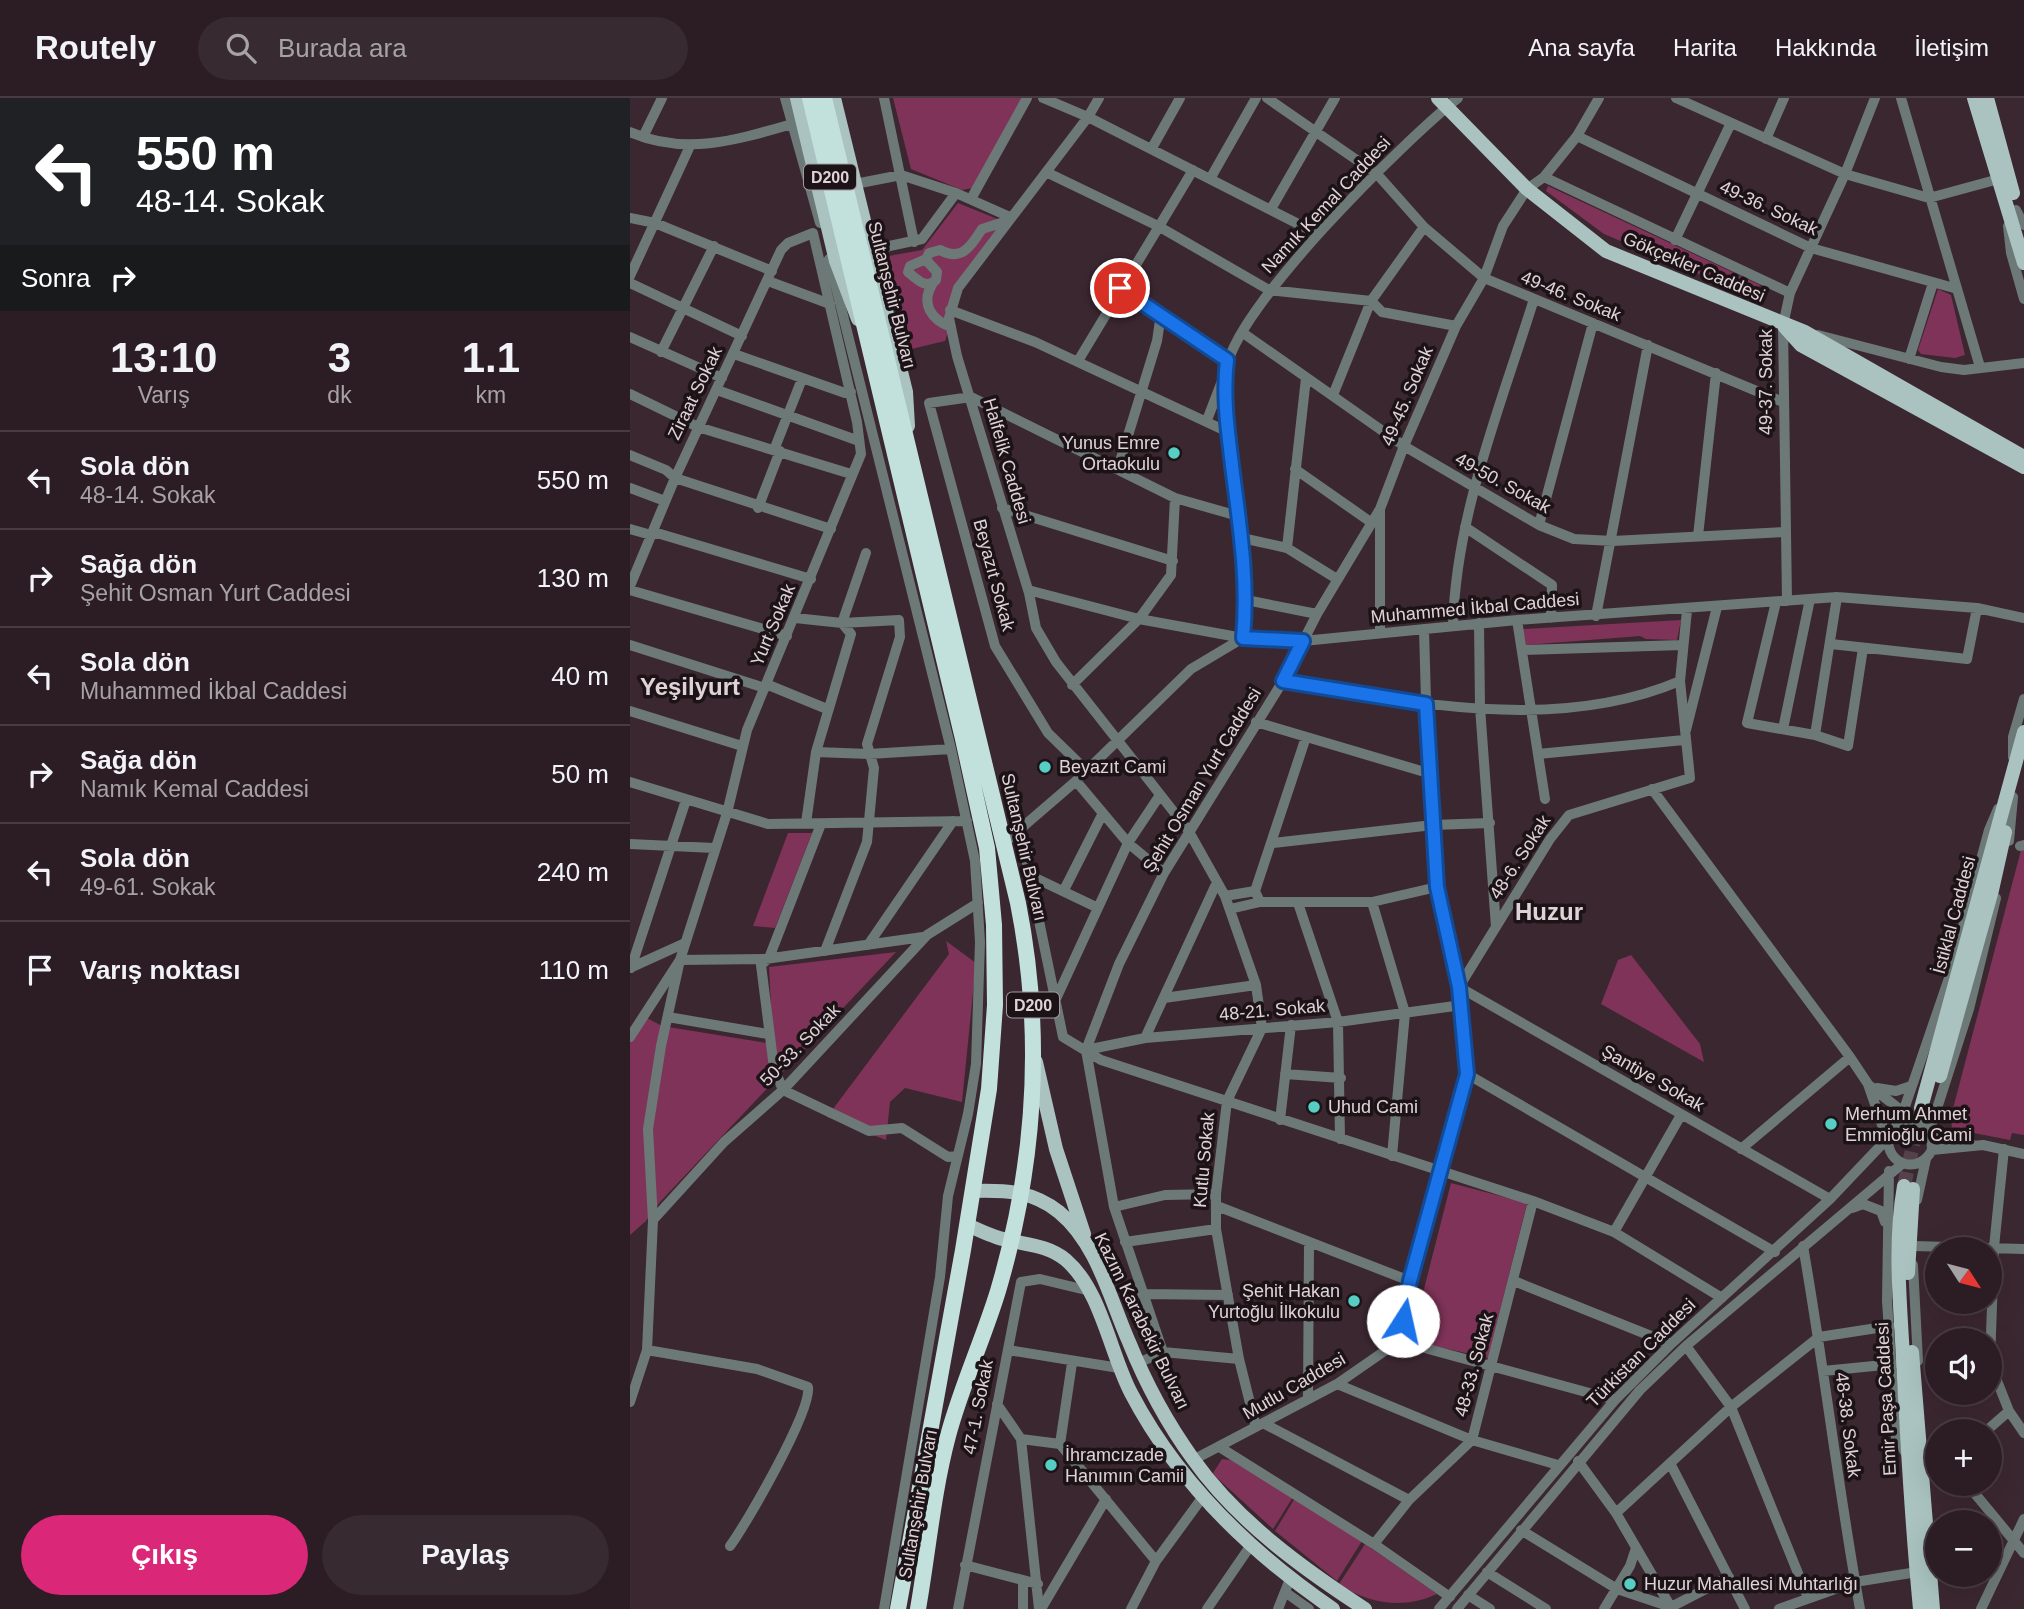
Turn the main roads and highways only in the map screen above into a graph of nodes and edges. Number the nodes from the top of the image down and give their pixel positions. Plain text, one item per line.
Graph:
1 (797, 98) edge
2 (810, 98) edge
3 (824, 98) edge
4 (834, 98) edge
5 (1974, 98) edge
6 (1987, 98) edge
7 (1447, 101) edge
8 (2014, 198) edge
9 (2024, 242) edge
10 (861, 253) junction
11 (2024, 262) edge
12 (1783, 325) junction
13 (872, 349) junction
14 (2024, 457) edge
15 (2024, 467) edge
16 (2024, 732) edge
17 (2024, 755) edge
18 (2019, 768) edge
19 (1035, 1060) junction
20 (1921, 1113) tunnel mouth
21 (973, 1191) junction
22 (1022, 1193) junction
23 (967, 1224) junction
24 (1012, 1240) junction
25 (1091, 1252) junction
26 (1913, 1458) junction
27 (898, 1609) edge
28 (918, 1609) edge
29 (1333, 1609) edge
30 (1365, 1609) edge
31 (1920, 1609) edge
32 (1933, 1609) edge

1 - 13 main road, Sultanşehir Bulvarı
2 - 10 highway, Sultanşehir Bulvarı / D200
3 - 10 highway, Sultanşehir Bulvarı / D200
4 - 10 main road
5 - 8 main road
6 - 8 main road
7 - 12 main road, Gökçekler Caddesi
8 - 9 main road
8 - 11 main road
10 - 13 highway, Sultanşehir Bulvarı / D200
10 - 19 highway, Sultanşehir Bulvarı / D200
12 - 14 main road, Gökçekler Caddesi
12 - 15 main road, Gökçekler Caddesi
13 - 21 highway, Sultanşehir Bulvarı / D200
16 - 18 main road, İstiklal Caddesi
17 - 18 main road, İstiklal Caddesi
18 - 20 main road, İstiklal Caddesi
19 - 22 highway, Sultanşehir Bulvarı / D200
19 - 25 main road
21 - 22 main road, Kazım Karabekir Bulvarı
21 - 23 highway, Sultanşehir Bulvarı / D200
22 - 24 highway, Sultanşehir Bulvarı / D200
22 - 25 main road, Kazım Karabekir Bulvarı
23 - 24 main road, Kazım Karabekir Bulvarı
23 - 27 highway, Sultanşehir Bulvarı / D200
24 - 28 highway, Sultanşehir Bulvarı / D200
24 - 29 main road, Kazım Karabekir Bulvarı
25 - 30 main road, Kazım Karabekir Bulvarı
26 - 26 main road, Emir Paşa Caddesi
26 - 31 main road, Emir Paşa Caddesi
26 - 32 main road, Emir Paşa Caddesi

